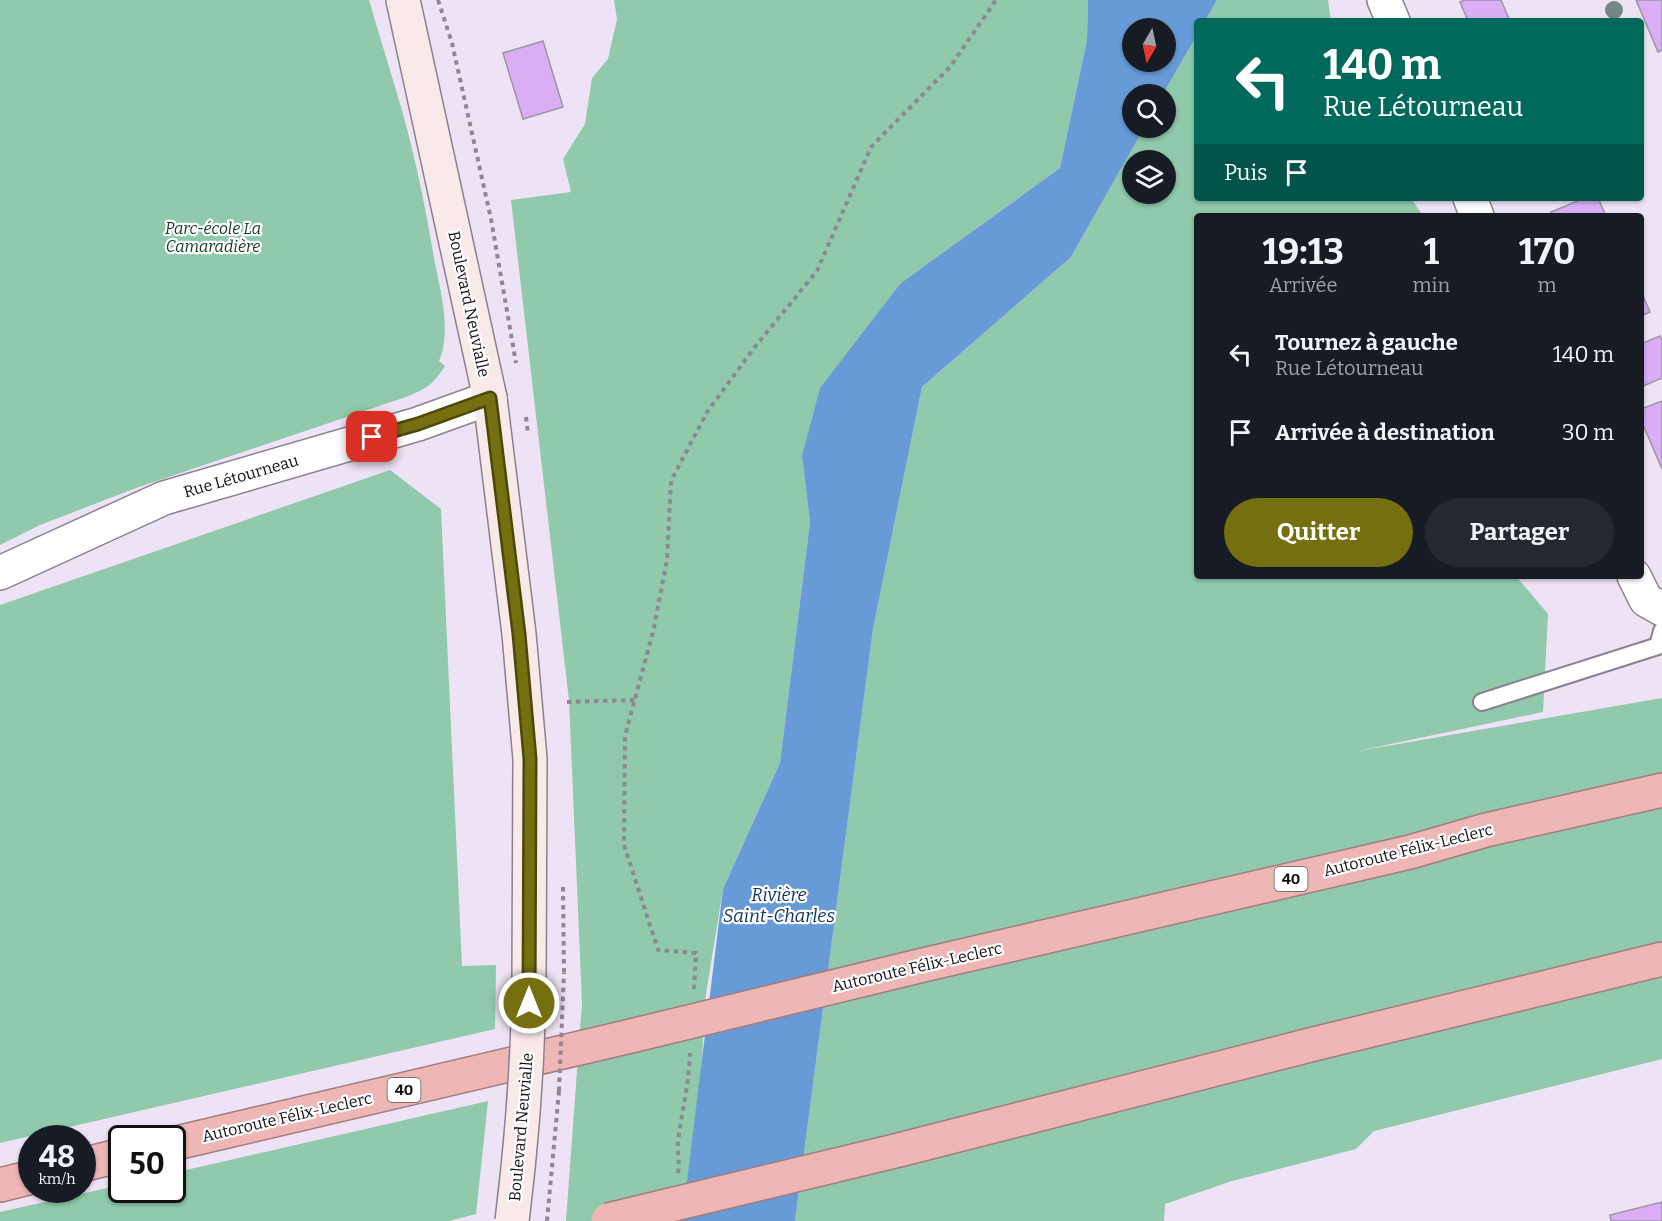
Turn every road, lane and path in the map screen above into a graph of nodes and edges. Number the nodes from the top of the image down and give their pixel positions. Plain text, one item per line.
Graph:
1 (403, 0) edge
2 (996, 0) edge
3 (1384, 0) edge
4 (1392, 18) edge
5 (490, 398) junction
6 (0, 573) edge
7 (1636, 579) edge
8 (1662, 609) edge
9 (1662, 631) edge
10 (635, 700) junction
11 (567, 702) dead end
12 (1482, 702) dead end
13 (1662, 780) edge
14 (1662, 790) edge
15 (1486, 830) junction
16 (1662, 960) edge
17 (564, 974) dead end
18 (693, 997) dead end
19 (690, 1052) dead end
20 (186, 1141) edge
21 (678, 1175) dead end
22 (18, 1180) edge
23 (0, 1185) edge
24 (606, 1220) edge
25 (512, 1221) edge
26 (547, 1221) edge

1 - 5 main road, Boulevard Neuvialle
2 - 10 path
3 - 4 street
5 - 6 street, Rue Létourneau
5 - 25 main road, Boulevard Neuvialle, bridge
7 - 8 street
9 - 12 lane
10 - 11 path
10 - 18 path
13 - 15 highway
14 - 15 highway, Autoroute Félix-Leclerc / 40
15 - 20 highway, Autoroute Félix-Leclerc / 40, bridge
16 - 24 highway, bridge
17 - 26 path, bridge
19 - 21 path
22 - 23 highway

